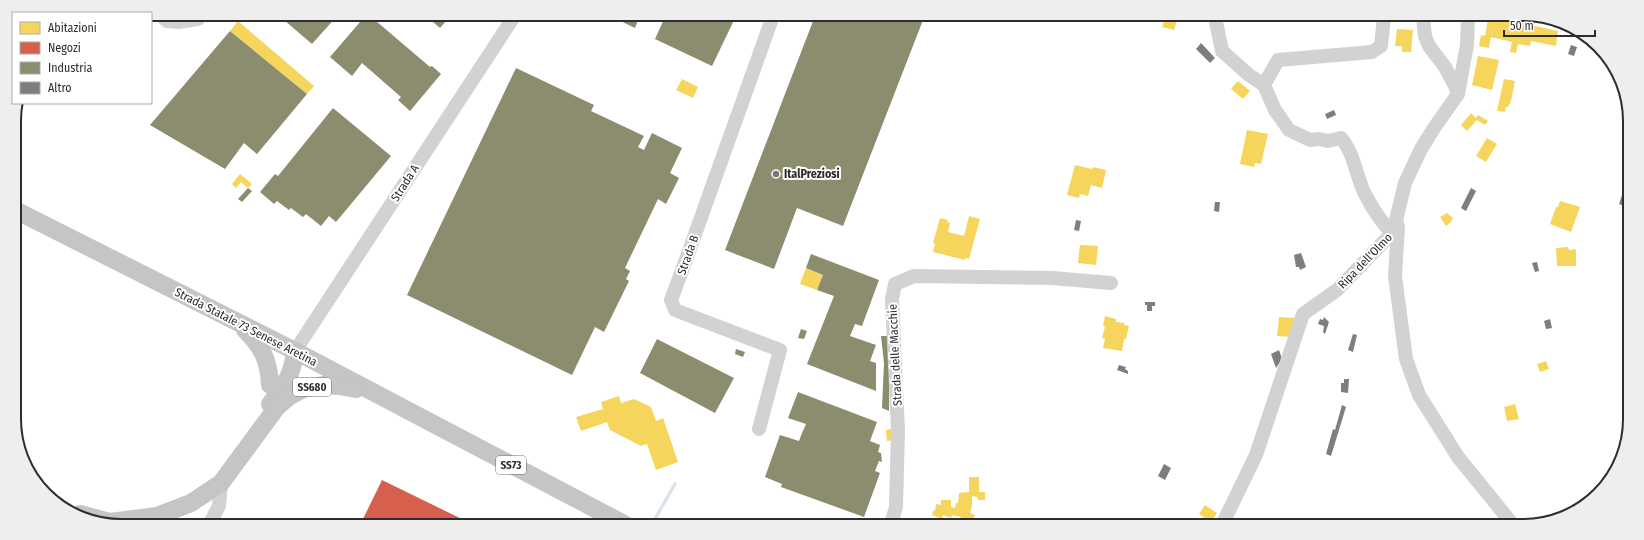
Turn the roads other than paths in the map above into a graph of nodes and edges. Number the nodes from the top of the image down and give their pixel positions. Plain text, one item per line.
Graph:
1 (166, 21) edge
2 (185, 21) edge
3 (511, 21) edge
4 (771, 21) edge
5 (1216, 21) edge
6 (1384, 21) edge
7 (1423, 21) edge
8 (1468, 21) edge
9 (1264, 85) junction
10 (1458, 94) junction
11 (21, 213) edge
12 (1395, 230) junction
13 (1111, 283) dead end
14 (235, 322) junction
15 (295, 352) junction
16 (270, 385) junction
17 (398, 406) junction
18 (264, 412) junction
19 (759, 429) dead end
20 (247, 445) junction
21 (221, 483) junction
22 (134, 519) edge
23 (212, 519) edge
24 (614, 519) edge
25 (892, 519) edge
26 (1225, 519) edge
27 (1508, 519) edge

1 - 2 street
3 - 15 street, Strada A
4 - 19 street, Strada B
5 - 9 street
6 - 9 street
7 - 10 street
8 - 10 street
9 - 12 street
10 - 12 street
11 - 14 main road, Strada Statale 73 Senese Aretina / SS73
12 - 26 street, Ripa dell'Olmo
12 - 27 street, Ripa dell'Olmo
13 - 25 street, Strada delle Macchie
14 - 15 main road, Strada Statale 73 Senese Aretina / SS73
14 - 16 main road, SS680
15 - 16 main road, SS680
15 - 17 main road, Strada Statale 73 Senese Aretina / SS73
15 - 18 main road, SS680
16 - 18 main road, SS680
17 - 20 main road, SS680
17 - 24 main road, Strada Statale 73 Senese Aretina / SS73
18 - 20 main road, SS680
20 - 21 main road, SS680
21 - 22 main road, SS680
21 - 23 street

